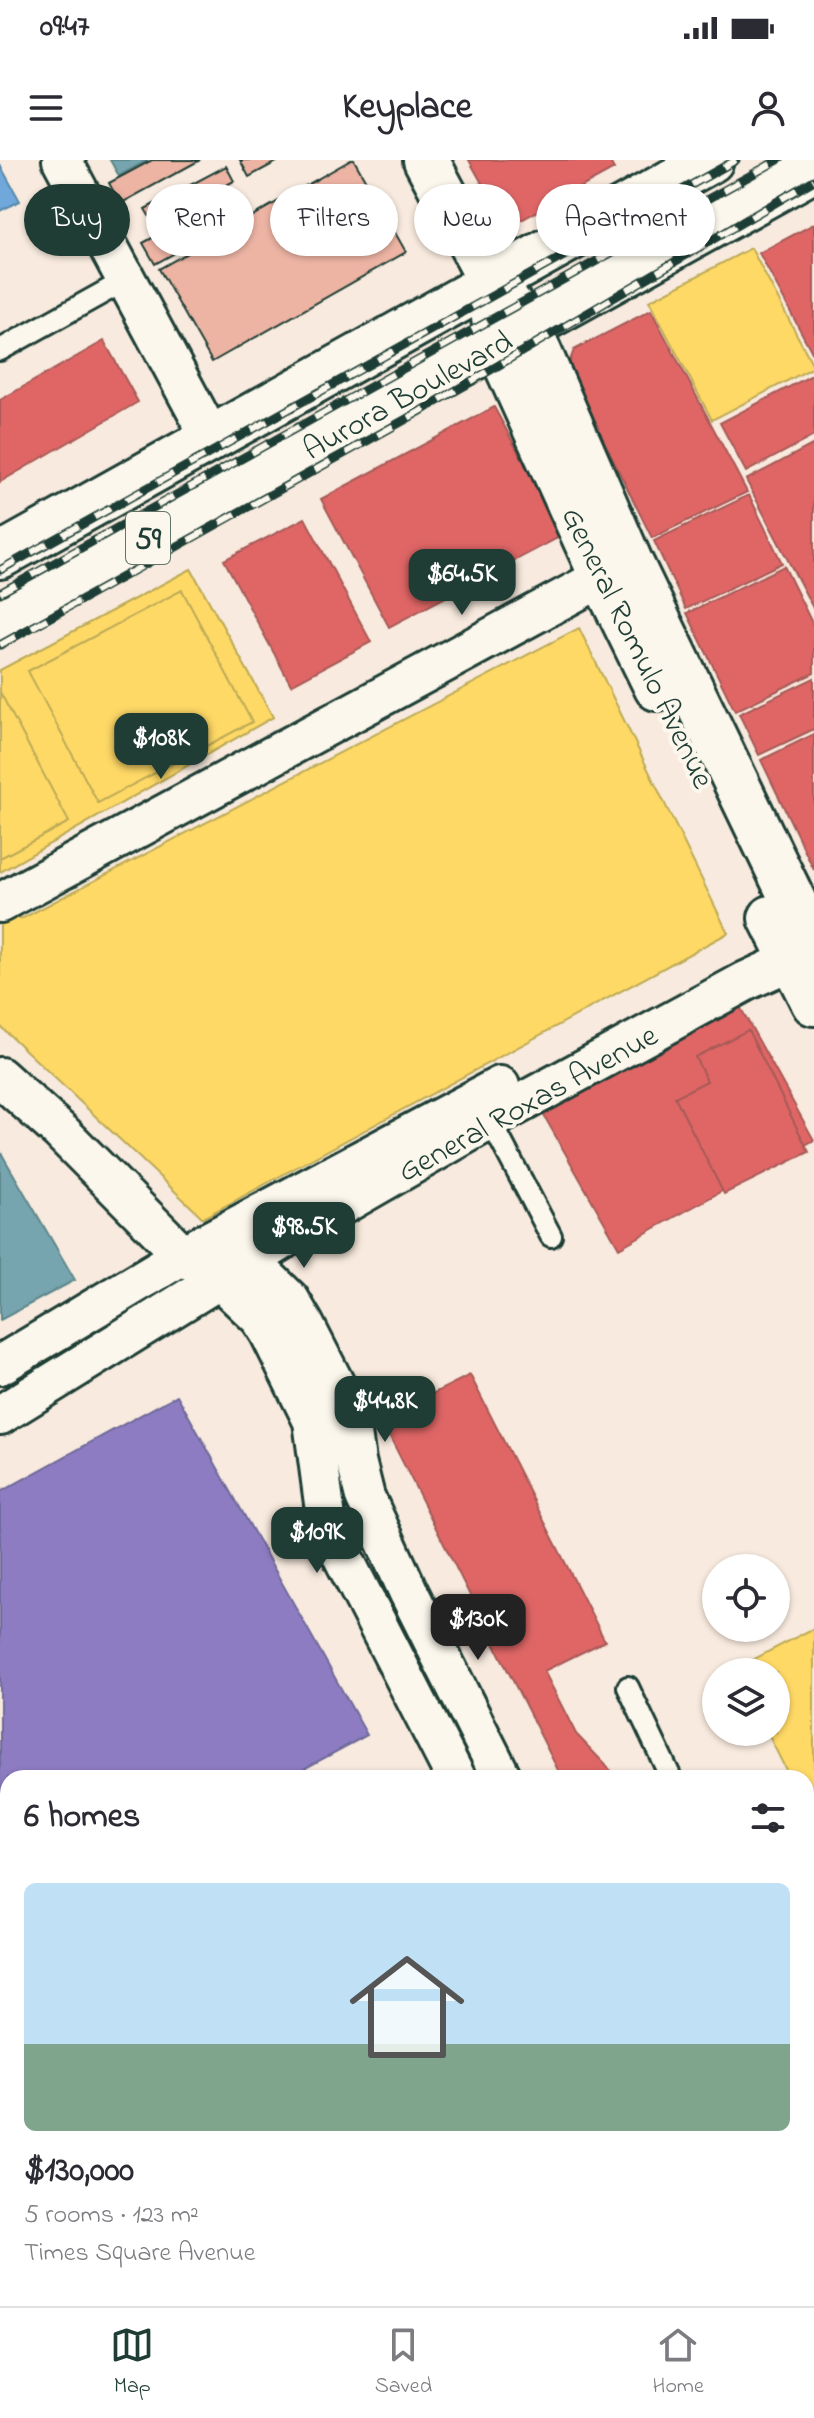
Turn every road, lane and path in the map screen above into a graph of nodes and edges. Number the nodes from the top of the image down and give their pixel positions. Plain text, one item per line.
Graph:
1 (62, 160) edge
2 (426, 160) edge
3 (711, 160) edge
4 (814, 169) edge
5 (126, 280) junction
6 (491, 282) junction
7 (512, 335) junction
8 (0, 350) edge
9 (212, 440) junction
10 (0, 556) edge
11 (616, 569) junction
12 (0, 619) edge
13 (0, 903) edge
14 (801, 942) edge
15 (814, 1003) edge
16 (0, 1077) edge
17 (490, 1120) junction
18 (551, 1236) dead end
19 (183, 1242) junction
20 (234, 1270) junction
21 (0, 1365) edge
22 (0, 1415) edge
23 (628, 1687) dead end
24 (452, 1770) edge
25 (498, 1770) edge
26 (667, 1770) edge

1 - 5 street
2 - 6 main road, General Romulo Avenue
3 - 6 main road, Aurora Boulevard / 59
4 - 7 main road, Aurora Boulevard / 59
5 - 8 lane
5 - 9 street
6 - 7 main road, General Romulo Avenue
6 - 9 main road, Aurora Boulevard / 59
7 - 11 main road, General Romulo Avenue
7 - 12 main road, Aurora Boulevard / 59
9 - 10 main road, Aurora Boulevard / 59
11 - 13 street
11 - 14 main road, General Romulo Avenue
14 - 15 main road, General Romulo Avenue
14 - 17 street, General Roxas Avenue
14 - 19 street, General Roxas Avenue
16 - 19 street
17 - 18 lane
17 - 20 street, General Roxas Avenue
19 - 20 street
19 - 21 street, General Roxas Avenue
20 - 22 street, General Roxas Avenue
20 - 24 street
20 - 25 street
23 - 26 lane

